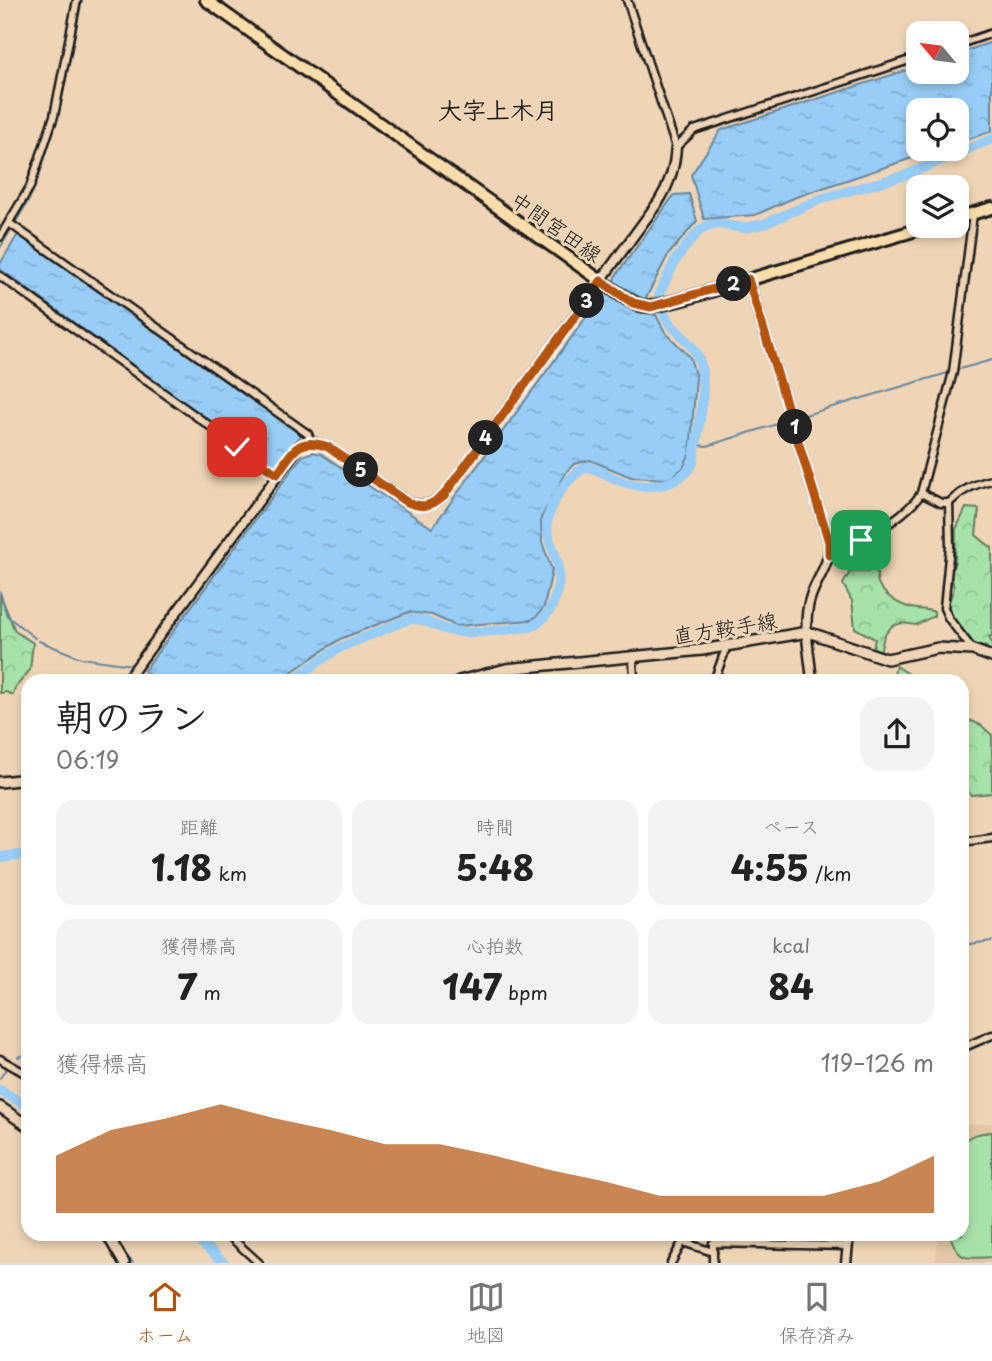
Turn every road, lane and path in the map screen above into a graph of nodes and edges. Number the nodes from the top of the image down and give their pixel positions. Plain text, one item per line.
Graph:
1 (77, 0) edge
2 (206, 0) edge
3 (627, 0) edge
4 (992, 33) edge
5 (970, 41) edge
6 (906, 61) edge
7 (676, 147) junction
8 (992, 208) edge
9 (973, 214) junction
10 (969, 215) edge
11 (9, 223) junction
12 (906, 233) edge
13 (0, 237) edge
14 (0, 276) edge
15 (748, 279) junction
16 (601, 281) junction
17 (311, 442) junction
18 (277, 474) junction
19 (992, 480) edge
20 (922, 493) junction
21 (949, 503) junction
22 (829, 555) junction
23 (808, 632) junction
24 (723, 646) junction
25 (973, 650) junction
26 (634, 657) junction
27 (992, 657) edge
28 (506, 669) junction
29 (131, 674) edge
30 (486, 674) edge
31 (507, 674) edge
32 (634, 674) edge
33 (716, 674) edge
34 (811, 674) edge
35 (21, 780) edge
36 (0, 782) edge
37 (992, 838) edge
38 (969, 841) edge
39 (992, 1035) edge
40 (969, 1045) edge
41 (0, 1059) edge
42 (21, 1071) edge
43 (0, 1107) edge
44 (21, 1121) edge
45 (111, 1241) edge
46 (235, 1241) edge
47 (848, 1241) edge
48 (683, 1242) joint
49 (847, 1246) junction
50 (713, 1252) junction
51 (124, 1263) edge
52 (259, 1263) edge
53 (671, 1263) edge
54 (713, 1263) edge
55 (846, 1263) edge

1 - 11 street
2 - 16 main road, 中間宮田線
3 - 7 street
4 - 5 street
6 - 7 street
7 - 16 street
8 - 9 main road
9 - 10 main road
9 - 20 street
11 - 13 street
11 - 17 street
12 - 15 main road, 中間宮田線
14 - 18 street
15 - 16 main road, 中間宮田線
15 - 22 street
16 - 17 street
17 - 18 street
18 - 29 street
19 - 21 street
20 - 21 street
20 - 22 street
21 - 25 street
22 - 23 street
23 - 24 main road, 直方鞍手線
23 - 25 main road, 直方鞍手線
23 - 34 street
24 - 26 main road, 直方鞍手線
24 - 33 street
25 - 27 main road, 直方鞍手線
26 - 28 main road, 直方鞍手線
26 - 32 street
28 - 30 main road, 直方鞍手線
28 - 31 street
35 - 36 main road
37 - 38 street
39 - 40 street
41 - 42 street
43 - 44 main road
45 - 51 main road
46 - 52 street
47 - 49 street
48 - 50 street
48 - 53 street
49 - 50 street
49 - 55 street
50 - 54 street

